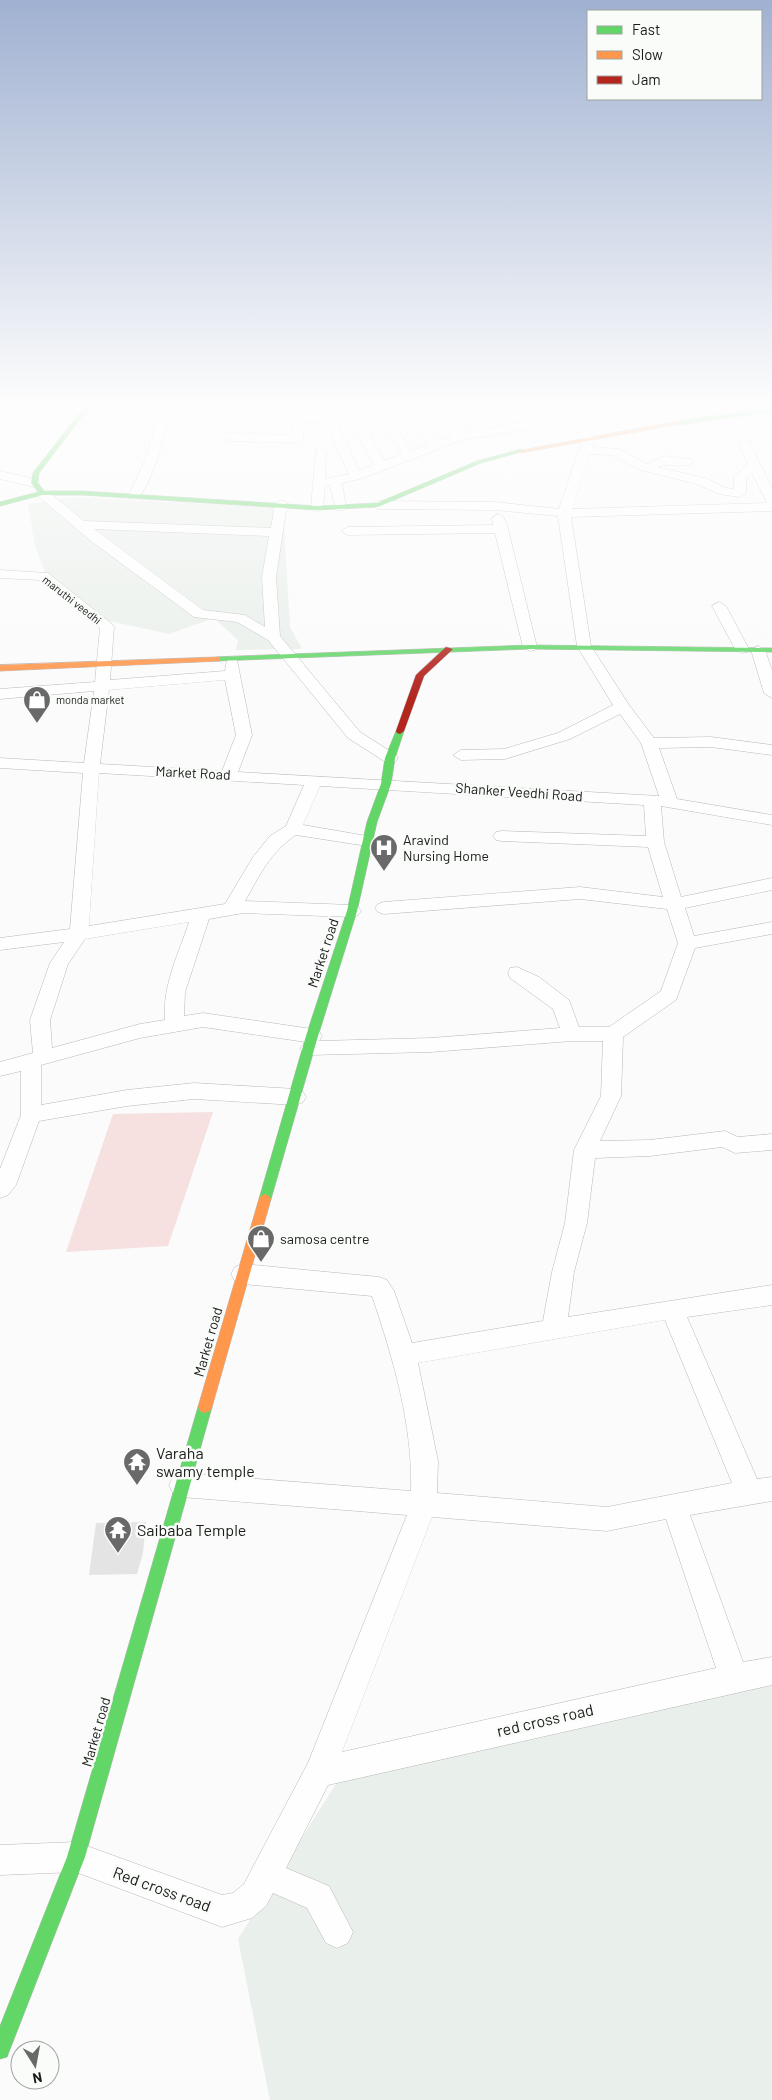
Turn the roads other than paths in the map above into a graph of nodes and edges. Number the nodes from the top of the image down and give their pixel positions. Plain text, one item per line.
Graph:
1 (53, 501) edge
2 (232, 501) edge
3 (318, 501) edge
4 (339, 501) edge
5 (385, 501) edge
6 (568, 501) edge
7 (281, 504) junction
8 (378, 504) junction
9 (340, 506) junction
10 (495, 506) junction
11 (772, 506) edge
12 (317, 508) junction
13 (564, 513) junction
14 (81, 525) junction
15 (501, 529) junction
16 (348, 531) dead end
17 (276, 532) junction
18 (0, 574) edge
19 (719, 606) dead end
20 (273, 638) junction
21 (584, 646) junction
22 (530, 647) junction
23 (449, 649) junction
24 (742, 649) junction
25 (765, 650) edge
26 (397, 651) junction
27 (286, 656) junction
28 (232, 659) junction
29 (105, 664) junction
30 (0, 668) edge
31 (415, 669) junction
32 (232, 675) junction
33 (102, 686) junction
34 (772, 693) edge
35 (0, 694) edge
36 (622, 708) junction
37 (648, 743) junction
38 (772, 750) edge
39 (461, 755) dead end
40 (390, 758) junction
41 (0, 763) edge
42 (91, 769) junction
43 (228, 775) junction
44 (314, 780) junction
45 (386, 784) junction
46 (652, 800) junction
47 (670, 804) junction
48 (772, 820) edge
49 (293, 829) junction
50 (502, 836) dead end
51 (367, 842) junction
52 (655, 842) junction
53 (772, 884) edge
54 (675, 904) junction
55 (384, 908) dead end
56 (230, 909) junction
57 (352, 911) junction
58 (201, 914) junction
59 (772, 928) edge
60 (79, 934) junction
61 (687, 943) junction
62 (0, 944) edge
63 (517, 973) dead end
64 (175, 1025) junction
65 (572, 1034) junction
66 (613, 1034) junction
67 (311, 1042) junction
68 (37, 1059) junction
69 (0, 1069) edge
70 (296, 1097) junction
71 (31, 1115) junction
72 (772, 1142) edge
73 (585, 1150) junction
74 (0, 1190) edge
75 (242, 1274) junction
76 (772, 1295) edge
77 (672, 1308) junction
78 (554, 1329) junction
79 (404, 1354) junction
80 (182, 1485) junction
81 (761, 1490) edge
82 (424, 1505) junction
83 (674, 1505) junction
84 (772, 1671) edge
85 (734, 1678) junction
86 (319, 1772) junction
87 (76, 1857) junction
88 (0, 1860) edge
89 (266, 1875) junction
90 (337, 1932) dead end
91 (0, 2050) edge

1 - 14 street
2 - 7 street
3 - 12 street
4 - 9 street
5 - 8 street
6 - 13 street
7 - 12 street
7 - 17 street
8 - 9 street
8 - 10 street
9 - 12 street
10 - 13 street
10 - 15 street
11 - 13 street
13 - 21 street
14 - 17 street
14 - 20 street
15 - 16 street
15 - 22 street
17 - 20 street
18 - 29 street, maruthi veedhi
19 - 24 street
20 - 27 street
21 - 22 street
21 - 24 street
21 - 36 street
22 - 23 street
23 - 26 street
23 - 31 street, Market road
24 - 25 street
25 - 34 street
26 - 27 street
26 - 31 street
27 - 28 street
27 - 40 street
28 - 29 street
28 - 32 street
29 - 30 street
29 - 33 street
31 - 40 street, Market road
32 - 33 street
32 - 43 street
33 - 35 street
33 - 42 street
36 - 37 street
36 - 39 street
37 - 38 street
37 - 47 street
40 - 45 street, Market road
41 - 42 street, Market Road
42 - 43 street, Market Road
42 - 60 street
43 - 44 street, Market Road
44 - 45 street, Market Road
44 - 49 street
45 - 46 street, Shanker Veedhi Road
45 - 51 street, Market road
46 - 47 street, Shanker Veedhi Road
46 - 52 street
47 - 48 street, Shanker Veedhi Road
49 - 51 street
49 - 56 street
50 - 52 street
51 - 57 street, Market road
52 - 54 street
53 - 54 street
54 - 55 street
54 - 61 street
56 - 57 street
56 - 58 street
57 - 67 street, Market road
58 - 60 street
58 - 64 street
59 - 61 street
60 - 62 street
60 - 68 street
61 - 66 street
63 - 65 street
64 - 67 street
64 - 68 street
65 - 66 street
65 - 67 street
66 - 73 street
67 - 70 street, Market road
68 - 69 street
68 - 71 street
70 - 71 street
70 - 75 street, Market road
71 - 74 street
72 - 73 street
73 - 78 street
75 - 79 street
75 - 80 street, Market road
76 - 77 street
77 - 78 street
77 - 81 street
78 - 79 street
79 - 82 street
80 - 82 street
80 - 87 street, Market road
81 - 83 street
82 - 83 street
82 - 86 street, Red cross road
83 - 85 street
84 - 85 street, red cross road
85 - 86 street, red cross road
86 - 89 street, Red cross road
87 - 88 street
87 - 89 street, Red cross road
87 - 91 street, Market road
89 - 90 street

